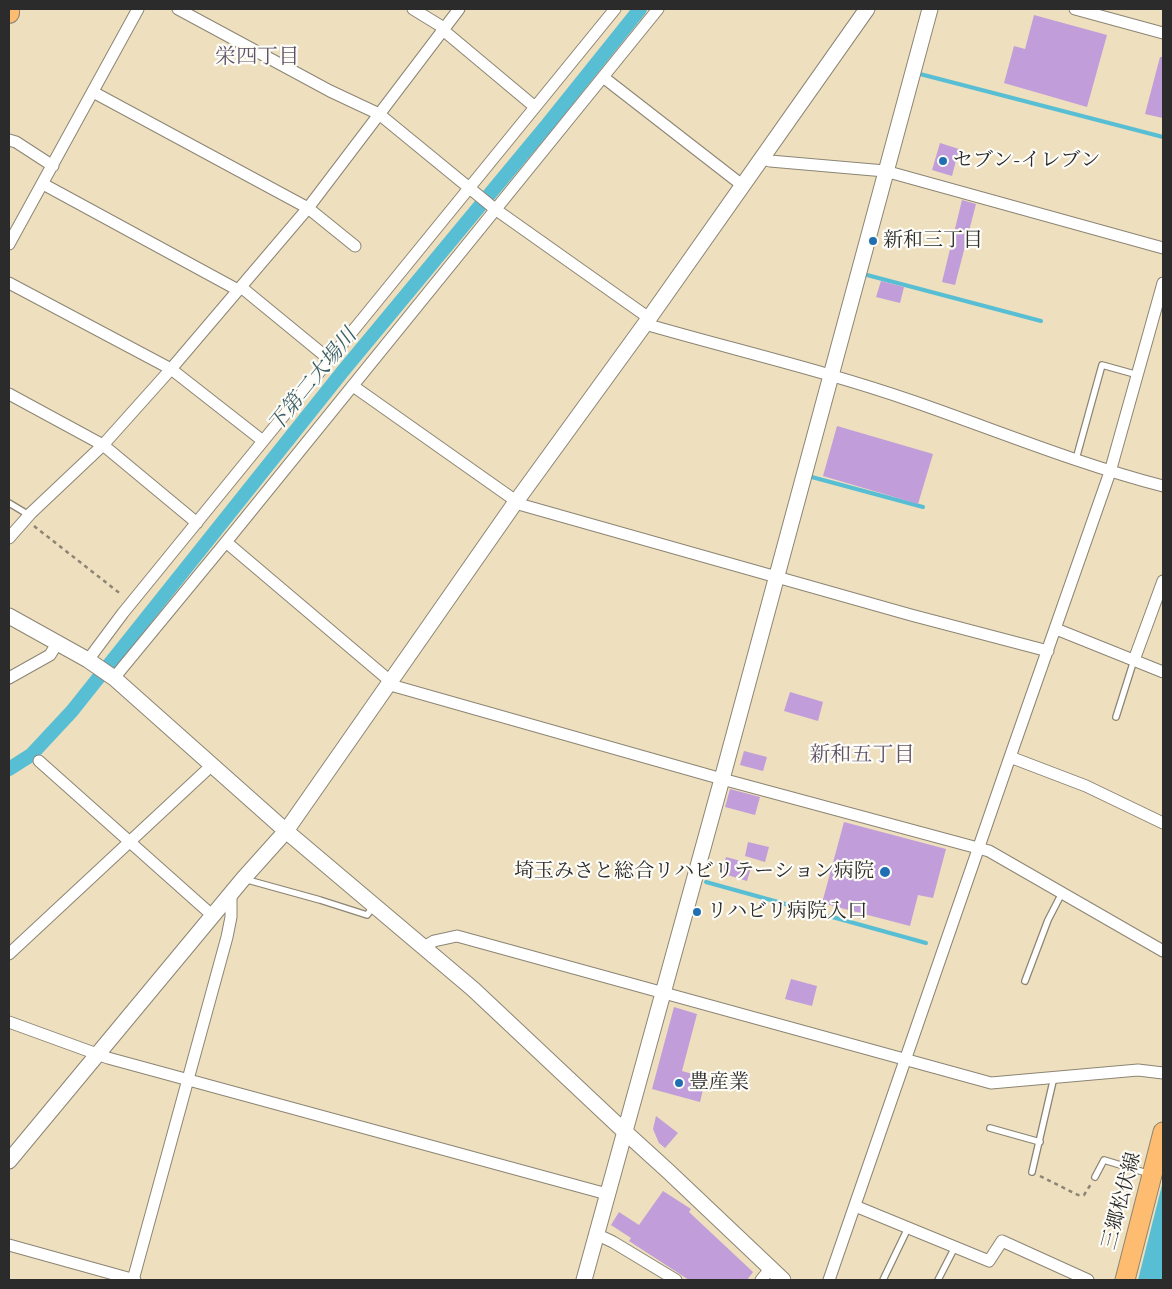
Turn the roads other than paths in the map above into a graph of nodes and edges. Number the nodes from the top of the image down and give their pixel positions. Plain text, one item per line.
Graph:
1 (9, 9) edge
2 (138, 9) edge
3 (178, 9) edge
4 (413, 9) edge
5 (459, 9) edge
6 (615, 9) edge
7 (658, 9) edge
8 (930, 9) edge
9 (1075, 9) edge
10 (862, 11) edge
11 (9, 13) edge
12 (443, 29) junction
13 (1163, 33) edge
14 (603, 77) junction
15 (93, 92) junction
16 (535, 107) junction
17 (379, 114) junction
18 (9, 140) edge
19 (762, 158) junction
20 (53, 166) junction
21 (885, 171) junction
22 (43, 184) junction
23 (742, 185) junction
24 (470, 188) junction
25 (308, 208) junction
26 (495, 209) junction
27 (9, 244) edge
28 (355, 246) dead end
29 (1163, 248) edge
30 (9, 283) edge
31 (1163, 283) edge
32 (239, 288) junction
33 (647, 321) junction
34 (330, 360) junction
35 (171, 370) junction
36 (831, 375) junction
37 (1138, 375) junction
38 (353, 386) junction
39 (9, 394) edge
40 (263, 442) junction
41 (103, 445) junction
42 (1075, 461) junction
43 (1110, 472) junction
44 (1163, 486) edge
45 (516, 502) junction
46 (9, 503) edge
47 (27, 517) junction
48 (197, 523) junction
49 (9, 538) edge
50 (226, 542) junction
51 (776, 577) junction
52 (1163, 581) edge
53 (9, 616) edge
54 (1056, 629) junction
55 (58, 642) junction
56 (1048, 651) junction
57 (88, 660) junction
58 (1134, 660) junction
59 (1163, 672) edge
60 (9, 678) edge
61 (114, 678) junction
62 (388, 682) junction
63 (1116, 717) dead end
64 (1010, 757) junction
65 (39, 761) dead end
66 (211, 766) junction
67 (722, 778) junction
68 (1163, 822) edge
69 (286, 831) junction
70 (130, 842) junction
71 (979, 848) junction
72 (243, 879) junction
73 (1062, 893) junction
74 (231, 895) junction
75 (375, 906) junction
76 (213, 916) junction
77 (424, 947) junction
78 (1163, 951) edge
79 (9, 954) edge
80 (1025, 981) dead end
81 (662, 993) junction
82 (9, 1022) edge
83 (96, 1055) junction
84 (906, 1060) junction
85 (1163, 1074) edge
86 (1054, 1077) junction
87 (187, 1081) junction
88 (990, 1128) dead end
89 (624, 1131) junction
90 (1163, 1132) edge
91 (1040, 1142) junction
92 (9, 1161) edge
93 (1032, 1172) road end
94 (1152, 1175) junction
95 (1095, 1178) road end
96 (607, 1194) junction
97 (855, 1206) junction
98 (908, 1228) junction
99 (596, 1234) junction
100 (9, 1246) edge
101 (955, 1247) junction
102 (766, 1274) edge
103 (134, 1280) edge
104 (584, 1280) edge
105 (676, 1280) edge
106 (783, 1280) edge
107 (830, 1280) edge
108 (883, 1280) edge
109 (938, 1280) edge
110 (1088, 1280) edge
111 (1125, 1280) edge

1 - 11 highway
2 - 15 street
3 - 17 street
4 - 12 street
5 - 12 street
6 - 16 street
7 - 14 street
8 - 21 street
9 - 13 street
10 - 19 street
12 - 16 street
12 - 17 street
14 - 23 street
14 - 26 street
15 - 20 street
15 - 25 street
16 - 24 street
17 - 24 street
17 - 25 street
18 - 20 street
19 - 21 street
19 - 23 street
20 - 22 street
21 - 29 street
21 - 36 street
22 - 27 street
22 - 32 street
23 - 33 street
24 - 26 street
24 - 34 street
25 - 28 street
25 - 32 street
26 - 33 street
26 - 38 street
30 - 35 street
31 - 37 street
32 - 34 street
32 - 35 street
33 - 36 street
33 - 45 street
34 - 40 street
35 - 40 street
35 - 41 street
36 - 42 street
36 - 51 street
37 - 42 lane
37 - 43 street
38 - 45 street
38 - 50 street
39 - 41 street
40 - 48 street
41 - 47 street
41 - 48 street
42 - 43 street
43 - 44 street
43 - 54 street
45 - 51 street
45 - 62 street
46 - 47 lane
47 - 49 street
48 - 57 street
50 - 61 street
50 - 62 street
51 - 56 street
51 - 67 street
52 - 58 street
53 - 55 street
54 - 56 street
54 - 58 street
55 - 57 street
55 - 60 street
56 - 64 street
57 - 61 street
58 - 59 street
58 - 63 lane
61 - 66 street
62 - 67 street
62 - 69 street
64 - 68 street
64 - 71 street
65 - 70 street
66 - 69 street
66 - 70 street
67 - 71 street
67 - 81 street
69 - 72 street
69 - 75 street
70 - 76 street
70 - 79 street
71 - 73 street
71 - 84 street
72 - 74 street
72 - 75 lane
73 - 78 street
73 - 80 lane
74 - 76 street
74 - 87 street
75 - 77 street
76 - 83 street
77 - 81 street
77 - 89 street
81 - 84 street
81 - 89 street
82 - 83 street
83 - 87 street
83 - 92 street
84 - 86 street
84 - 97 street
85 - 86 street
86 - 91 lane
87 - 96 street
87 - 103 street
88 - 91 lane
89 - 96 street
89 - 102 street
90 - 94 main road, 三郷松伏線
91 - 93 lane
94 - 95 lane
94 - 111 main road, 三郷松伏線
96 - 99 street
97 - 98 street
97 - 107 street
98 - 101 street
98 - 108 lane
99 - 104 street
99 - 105 street
100 - 103 street
101 - 109 lane
101 - 110 street
102 - 106 street

